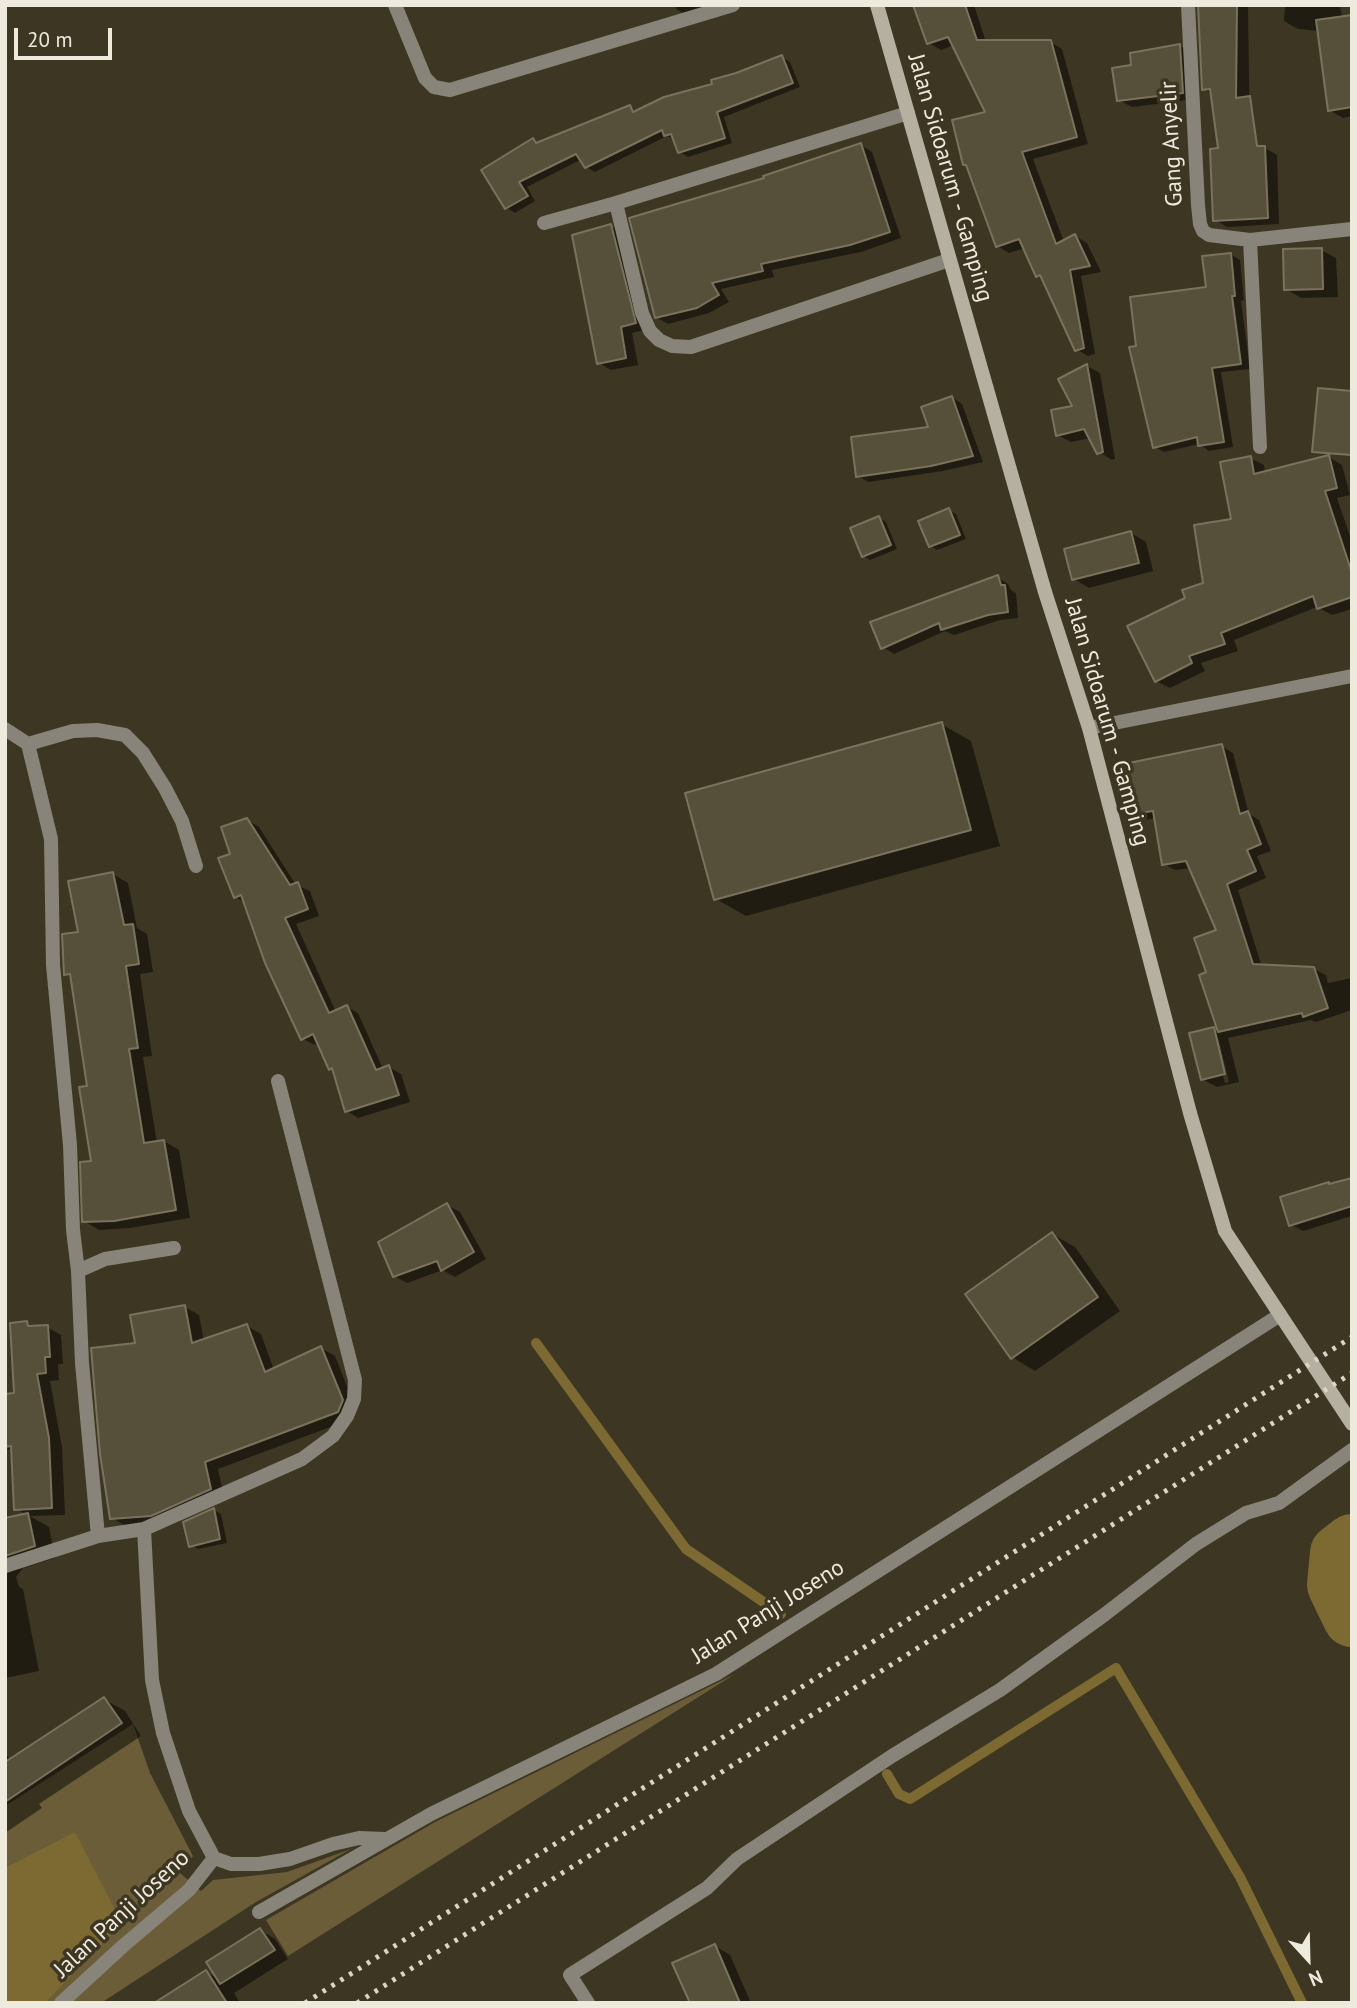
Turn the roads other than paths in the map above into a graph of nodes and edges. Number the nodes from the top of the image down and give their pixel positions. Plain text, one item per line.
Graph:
1 (395, 5) edge
2 (733, 5) edge
3 (877, 5) edge
4 (1188, 5) edge
5 (908, 113) junction
6 (617, 203) junction
7 (544, 223) dead end
8 (1352, 229) edge
9 (1250, 240) junction
10 (949, 260) junction
11 (1259, 447) dead end
12 (1352, 676) edge
13 (1089, 727) junction
14 (5, 729) edge
15 (28, 744) junction
16 (196, 866) dead end
17 (278, 1081) dead end
18 (174, 1248) dead end
19 (78, 1271) junction
20 (1280, 1315) junction
21 (1352, 1424) edge
22 (1352, 1450) edge
23 (144, 1529) junction
24 (98, 1536) junction
25 (5, 1566) edge
26 (386, 1839) junction
27 (214, 1858) junction
28 (259, 1912) dead end
29 (61, 2003) edge
30 (588, 2003) edge

1 - 2 street
3 - 5 main road, Jalan Sidoarum - Gamping
4 - 9 street, Gang Anyelir
5 - 6 street
5 - 10 main road, Jalan Sidoarum - Gamping
6 - 7 street
6 - 10 street
8 - 9 street, Gang Anyelir
9 - 11 street
10 - 13 main road, Jalan Sidoarum - Gamping
12 - 13 street
13 - 20 main road, Jalan Sidoarum - Gamping
14 - 15 street
15 - 16 street
15 - 19 street
17 - 23 street
18 - 19 street
19 - 24 street
20 - 21 main road, Jalan Sidoarum - Gamping
20 - 26 street, Jalan Panji Joseno
22 - 30 street
23 - 24 street
23 - 27 street
24 - 25 street
26 - 27 street
26 - 28 street, Jalan Panji Joseno
27 - 29 street, Jalan Panji Joseno

